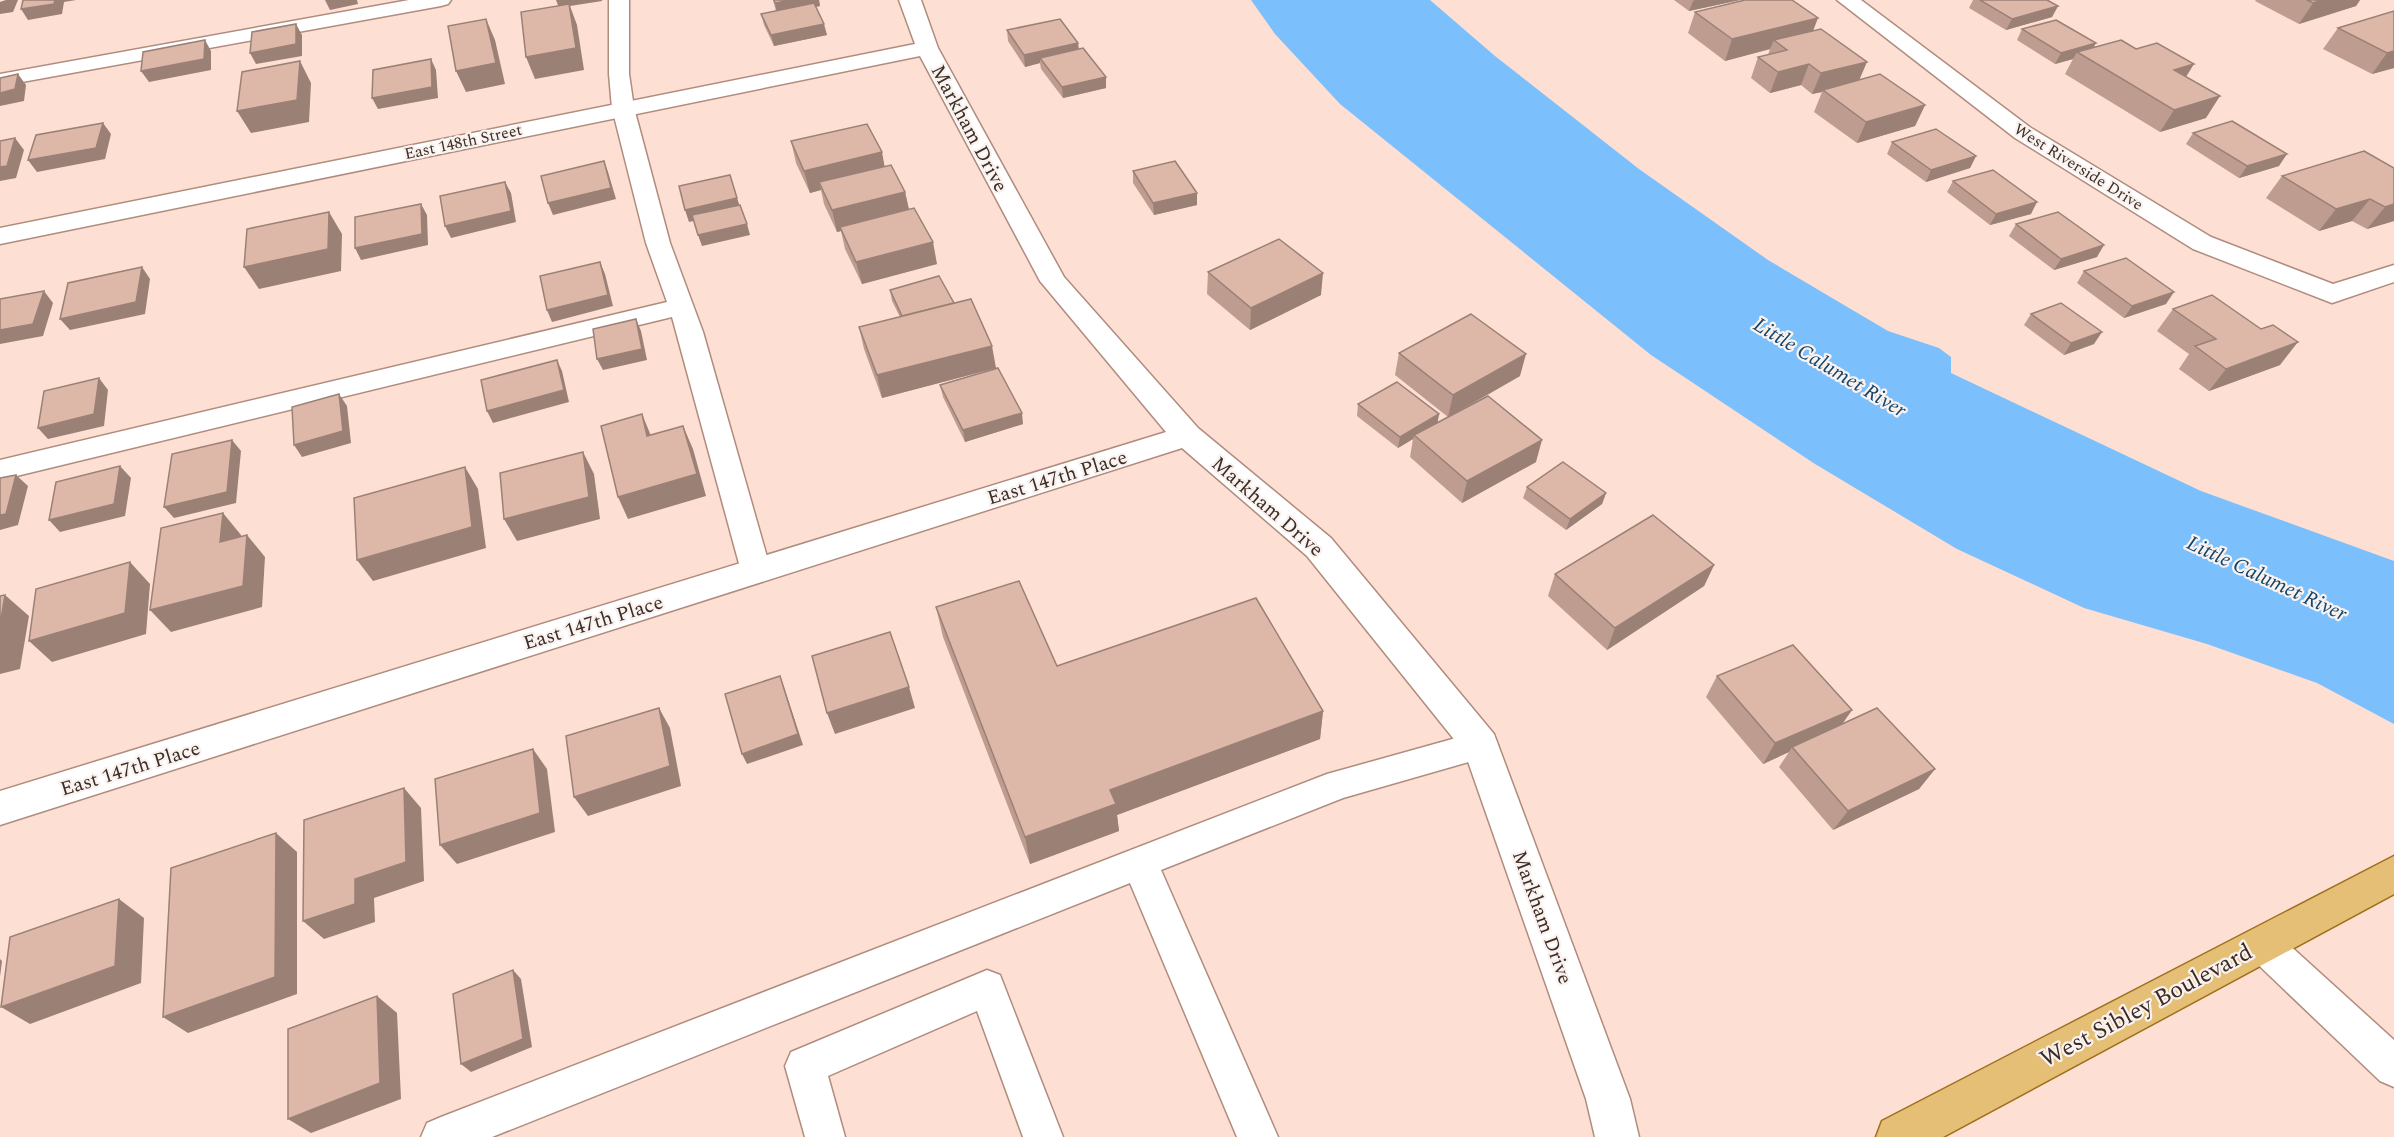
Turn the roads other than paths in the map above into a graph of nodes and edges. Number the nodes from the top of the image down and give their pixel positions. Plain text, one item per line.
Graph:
1 (441, 0) edge
2 (619, 0) edge
3 (910, 0) edge
4 (1848, 0) edge
5 (927, 48) junction
6 (0, 80) edge
7 (623, 108) junction
8 (0, 236) edge
9 (2394, 273) edge
10 (681, 307) junction
11 (1187, 436) junction
12 (0, 470) edge
13 (756, 571) junction
14 (1481, 745) junction
15 (0, 808) edge
16 (1139, 862) junction
17 (2394, 874) edge
18 (2262, 944) junction
19 (2394, 1066) edge
20 (441, 1137) edge
21 (825, 1137) edge
22 (1043, 1137) edge
23 (1258, 1137) edge
24 (1617, 1137) edge
25 (1898, 1137) edge

1 - 6 lane
2 - 7 lane
3 - 5 street, Markham Drive
4 - 9 street, West Riverside Drive
5 - 7 street, East 148th Street
5 - 11 street, Markham Drive
7 - 8 street, East 148th Street
7 - 10 lane
10 - 12 lane
10 - 13 lane
11 - 13 street, East 147th Place
11 - 14 street, Markham Drive
13 - 15 street, East 147th Place
14 - 16 lane
14 - 24 street, Markham Drive
16 - 20 lane
16 - 23 lane
17 - 18 main road, West Sibley Boulevard
18 - 19 lane
18 - 25 main road, West Sibley Boulevard
21 - 22 lane

